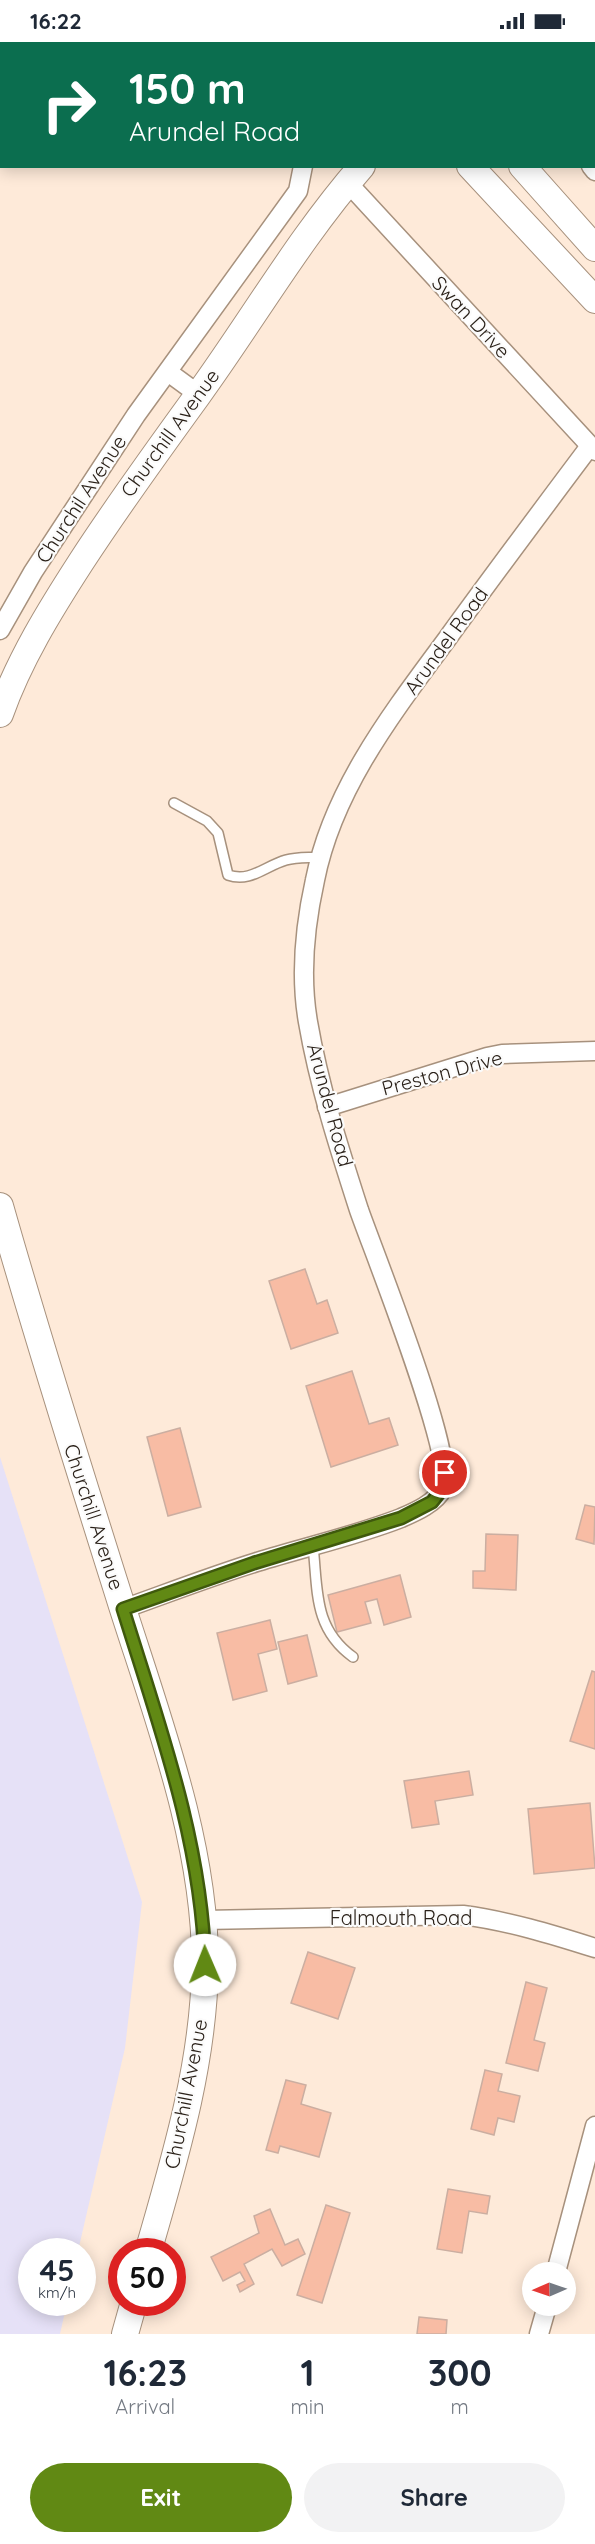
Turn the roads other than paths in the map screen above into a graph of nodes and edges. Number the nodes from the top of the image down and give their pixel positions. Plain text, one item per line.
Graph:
1 (303, 168) edge
2 (472, 168) edge
3 (524, 168) edge
4 (346, 178) edge
5 (595, 248) edge
6 (595, 300) edge
7 (168, 372) junction
8 (198, 394) junction
9 (593, 448) edge
10 (0, 630) edge
11 (0, 714) edge
12 (174, 803) dead end
13 (320, 857) junction
14 (595, 1051) edge
15 (327, 1107) junction
16 (0, 1206) edge
17 (313, 1546) junction
18 (123, 1609) junction
19 (353, 1657) dead end
20 (204, 1920) junction
21 (595, 1948) edge
22 (595, 2126) edge
23 (152, 2238) edge
24 (559, 2262) edge
25 (130, 2316) edge
26 (544, 2316) edge
27 (124, 2334) edge
28 (540, 2334) edge

1 - 7 street, Churchil Avenue
2 - 6 main road
3 - 5 main road
4 - 8 main road, Churchill Avenue
4 - 9 street, Swan Drive
7 - 8 street
7 - 10 street, Churchil Avenue
8 - 11 main road, Churchill Avenue
9 - 13 street, Arundel Road
12 - 13 lane
13 - 15 street, Arundel Road
14 - 15 street, Preston Drive
15 - 17 street, Arundel Road
16 - 18 main road, Churchill Avenue
17 - 18 street, Arundel Road
17 - 19 lane
18 - 20 main road, Churchill Avenue
20 - 21 street, Falmouth Road
20 - 23 main road, Churchill Avenue
22 - 24 street
25 - 27 main road
26 - 28 street

